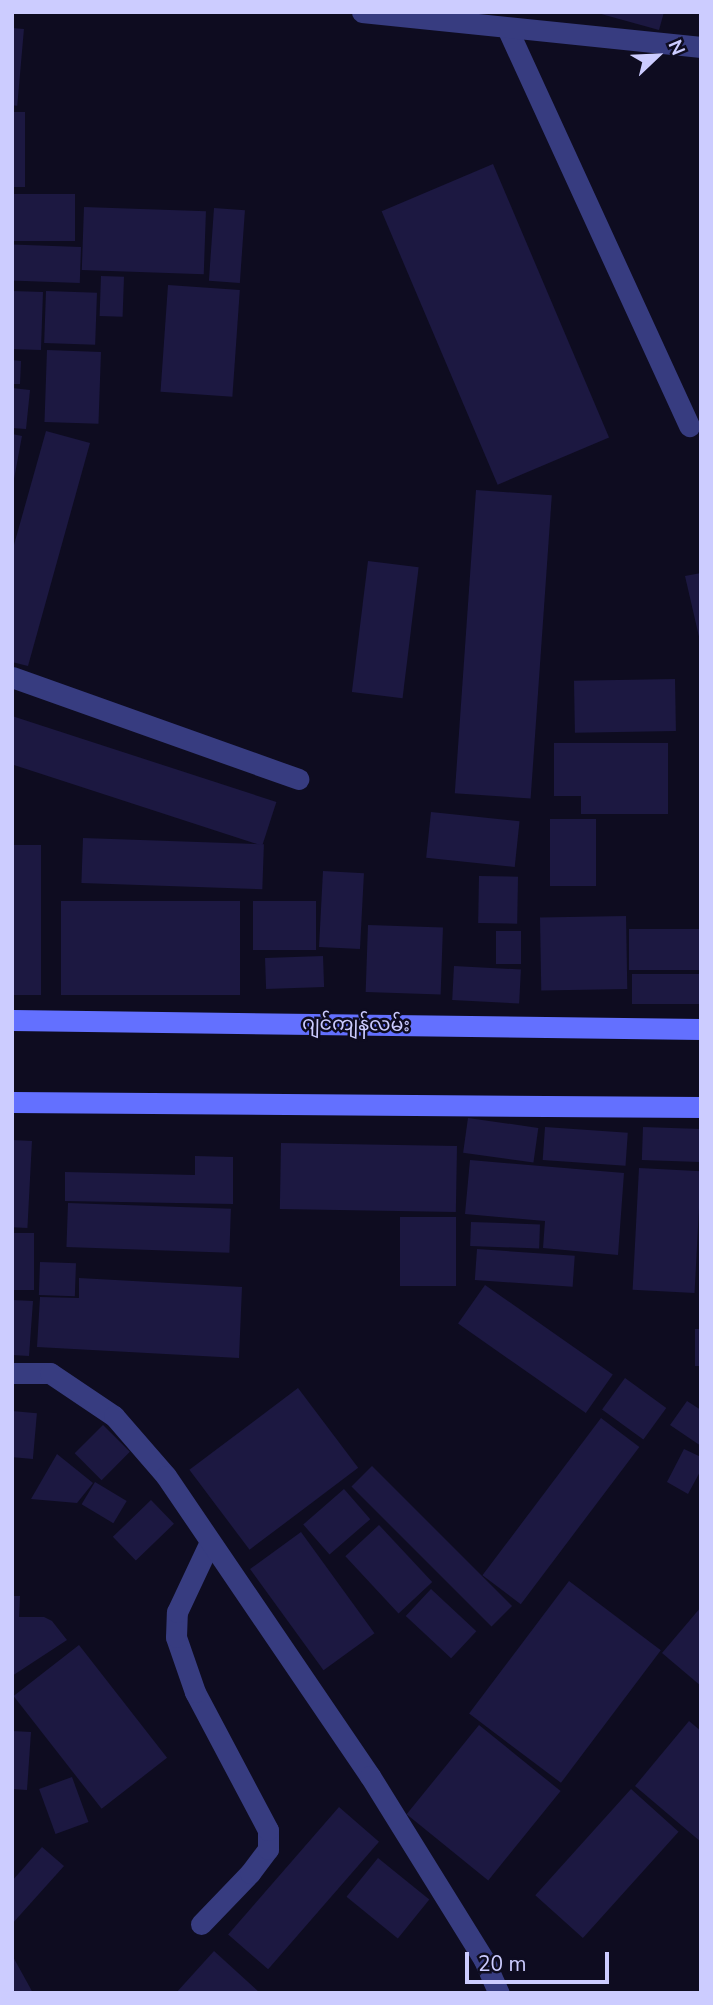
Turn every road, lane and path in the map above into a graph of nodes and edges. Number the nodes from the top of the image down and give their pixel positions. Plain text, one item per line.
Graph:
1 (362, 12) edge
2 (455, 17) edge
3 (508, 28) junction
4 (701, 47) edge
5 (689, 426) dead end
6 (12, 677) edge
7 (298, 779) dead end
8 (12, 1020) edge
9 (701, 1030) edge
10 (12, 1102) edge
11 (701, 1107) edge
12 (12, 1373) edge
13 (210, 1542) junction
14 (201, 1924) dead end
15 (499, 1993) edge

1 - 2 street
2 - 3 street
3 - 4 street
3 - 5 street
6 - 7 street
8 - 9 main road, ဂျင်ကျန်လမ်း
10 - 11 main road
12 - 13 street
13 - 14 street
13 - 15 street

